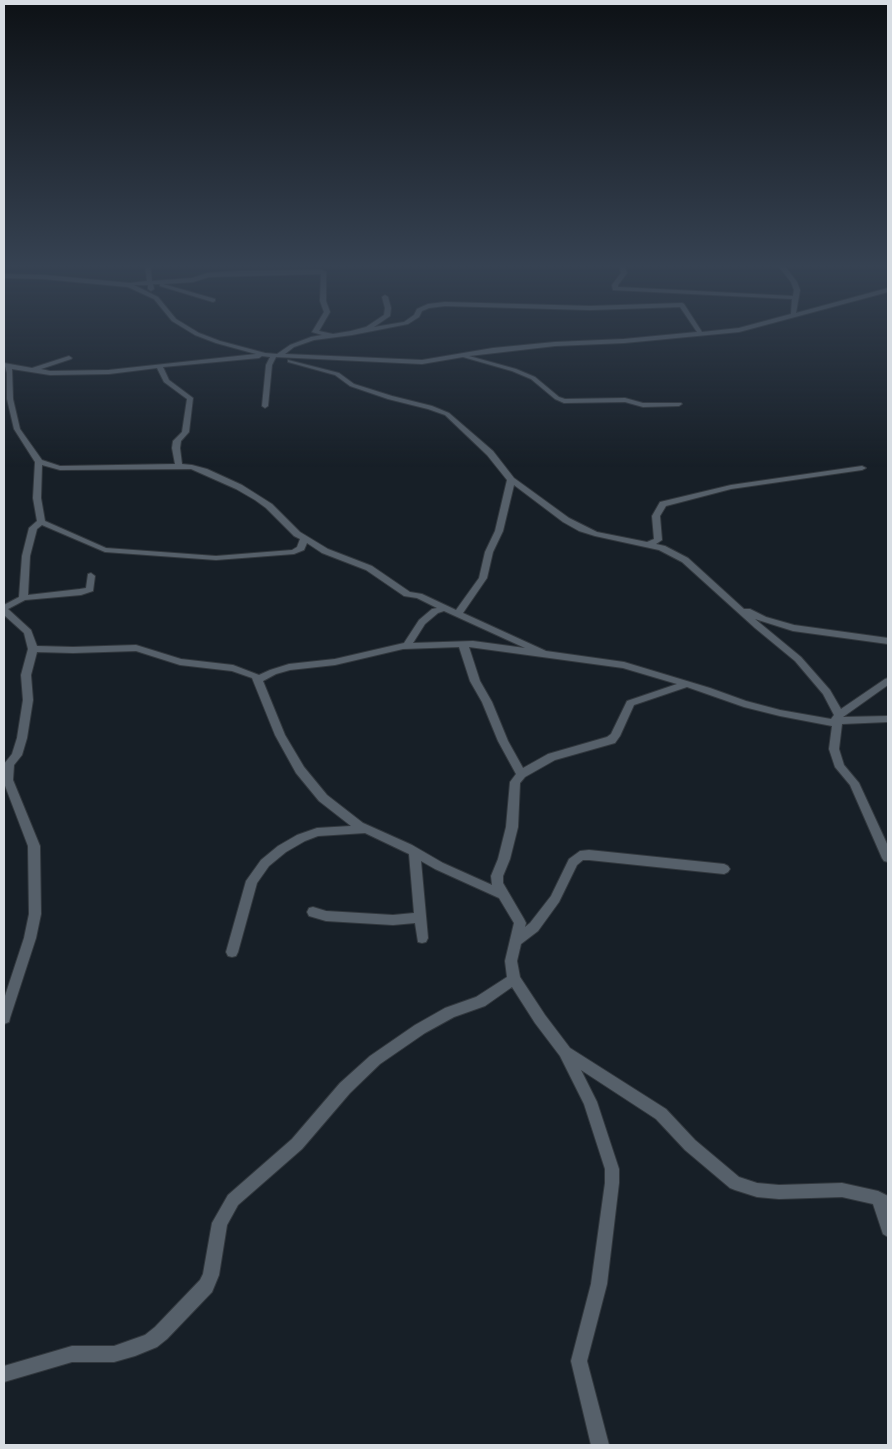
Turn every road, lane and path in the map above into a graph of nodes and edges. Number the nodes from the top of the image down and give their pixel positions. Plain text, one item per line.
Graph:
1 (193, 332) edge
2 (315, 332) edge
3 (357, 332) edge
4 (724, 332) edge
5 (701, 334) joint
6 (331, 335) junction
7 (265, 355) junction
8 (276, 356) junction
9 (457, 356) junction
10 (69, 358) dead end
11 (6, 366) edge
12 (160, 367) junction
13 (31, 370) junction
14 (679, 404) dead end
15 (265, 406) dead end
16 (39, 462) junction
17 (179, 466) junction
18 (862, 468) dead end
19 (511, 480) junction
20 (41, 522) junction
21 (304, 539) junction
22 (650, 544) junction
23 (91, 576) dead end
24 (23, 598) junction
25 (737, 607) junction
26 (445, 608) junction
27 (4, 609) edge
28 (458, 614) junction
29 (888, 641) edge
30 (463, 644) junction
31 (408, 645) junction
32 (33, 649) junction
33 (543, 653) junction
34 (258, 680) junction
35 (888, 681) edge
36 (686, 685) junction
37 (888, 718) edge
38 (837, 720) junction
39 (521, 774) junction
40 (366, 828) junction
41 (415, 853) junction
42 (888, 858) edge
43 (724, 869) dead end
44 (503, 895) junction
45 (313, 912) dead end
46 (420, 917) junction
47 (422, 938) dead end
48 (516, 941) junction
49 (232, 952) dead end
50 (514, 979) junction
51 (4, 1018) edge
52 (565, 1052) junction
53 (883, 1201) edge
54 (888, 1229) edge
55 (4, 1374) edge
56 (600, 1445) edge

1 - 7 street
2 - 6 street
3 - 6 street
4 - 5 street
5 - 9 street
6 - 8 street
7 - 8 street
7 - 12 street
8 - 9 street
8 - 15 street
8 - 19 street
9 - 14 street
10 - 13 street
11 - 13 street
11 - 16 street
12 - 13 street
12 - 17 street
16 - 17 street
16 - 20 street
17 - 21 street
18 - 22 street
19 - 22 street
19 - 28 street
20 - 21 street
20 - 24 street
21 - 26 street
22 - 25 street
23 - 24 street
24 - 27 street
25 - 29 street
25 - 38 street
26 - 28 street
26 - 31 street
27 - 32 street
28 - 33 street
30 - 31 street
30 - 33 street
30 - 39 street
31 - 34 street
32 - 34 street
32 - 51 street
33 - 36 street
34 - 40 street
35 - 38 street
36 - 38 street
36 - 39 street
37 - 38 street
38 - 42 street
39 - 44 street
40 - 41 street
40 - 49 street
41 - 44 street
41 - 46 street
43 - 48 street
44 - 48 street
45 - 46 street
46 - 47 street
48 - 50 street
50 - 52 street
50 - 55 street
52 - 53 street
52 - 56 street
53 - 54 street

